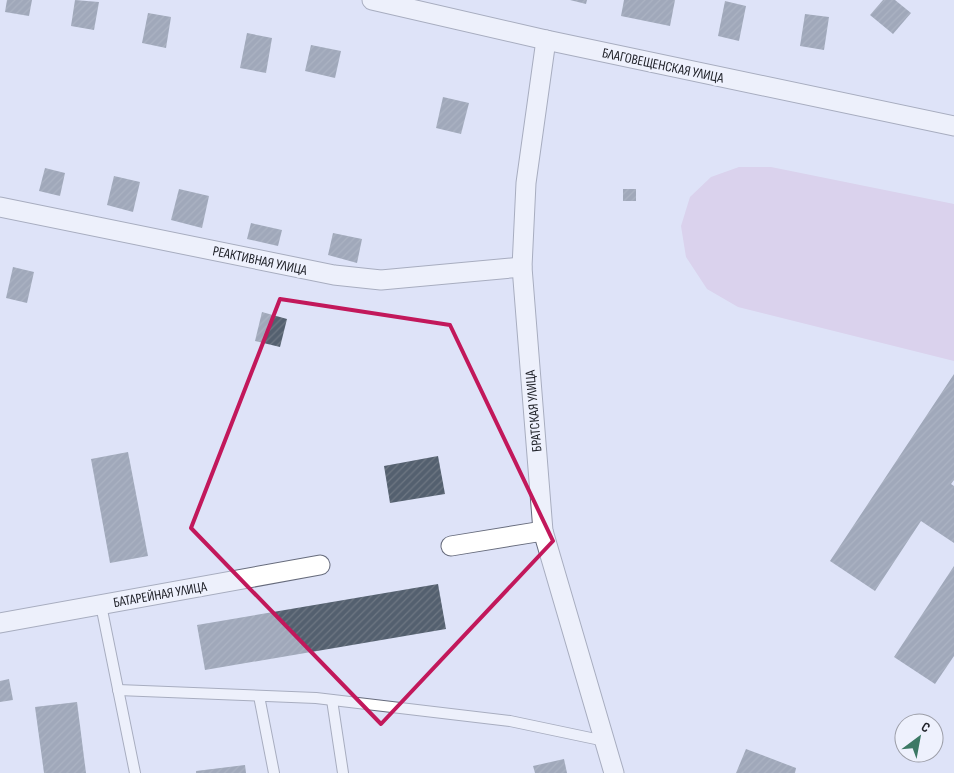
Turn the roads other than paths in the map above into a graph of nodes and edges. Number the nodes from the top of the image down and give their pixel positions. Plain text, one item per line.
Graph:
1 (372, 0) edge
2 (546, 40) junction
3 (954, 126) edge
4 (0, 207) edge
5 (522, 267) junction
6 (543, 531) junction
7 (451, 546) dead end
8 (320, 565) dead end
9 (102, 605) junction
10 (0, 623) edge
11 (118, 690) junction
12 (258, 696) junction
13 (332, 700) junction
14 (605, 741) junction
15 (135, 773) edge
16 (274, 773) edge
17 (343, 773) edge
18 (614, 773) edge

1 - 2 street, БЛАГОВЕЩЕНСКАЯ УЛИЦА
2 - 3 street, БЛАГОВЕЩЕНСКАЯ УЛИЦА
2 - 5 street, БРАТСКАЯ УЛИЦА
4 - 5 street, РЕАКТИВНАЯ УЛИЦА
5 - 6 street, БРАТСКАЯ УЛИЦА
6 - 7 street
6 - 14 street, БРАТСКАЯ УЛИЦА
8 - 9 street, БАТАРЕЙНАЯ УЛИЦА
9 - 10 street, БАТАРЕЙНАЯ УЛИЦА
9 - 11 lane
11 - 12 lane
11 - 15 lane
12 - 13 lane
12 - 16 lane
13 - 14 lane
13 - 17 lane
14 - 18 street, БРАТСКАЯ УЛИЦА

